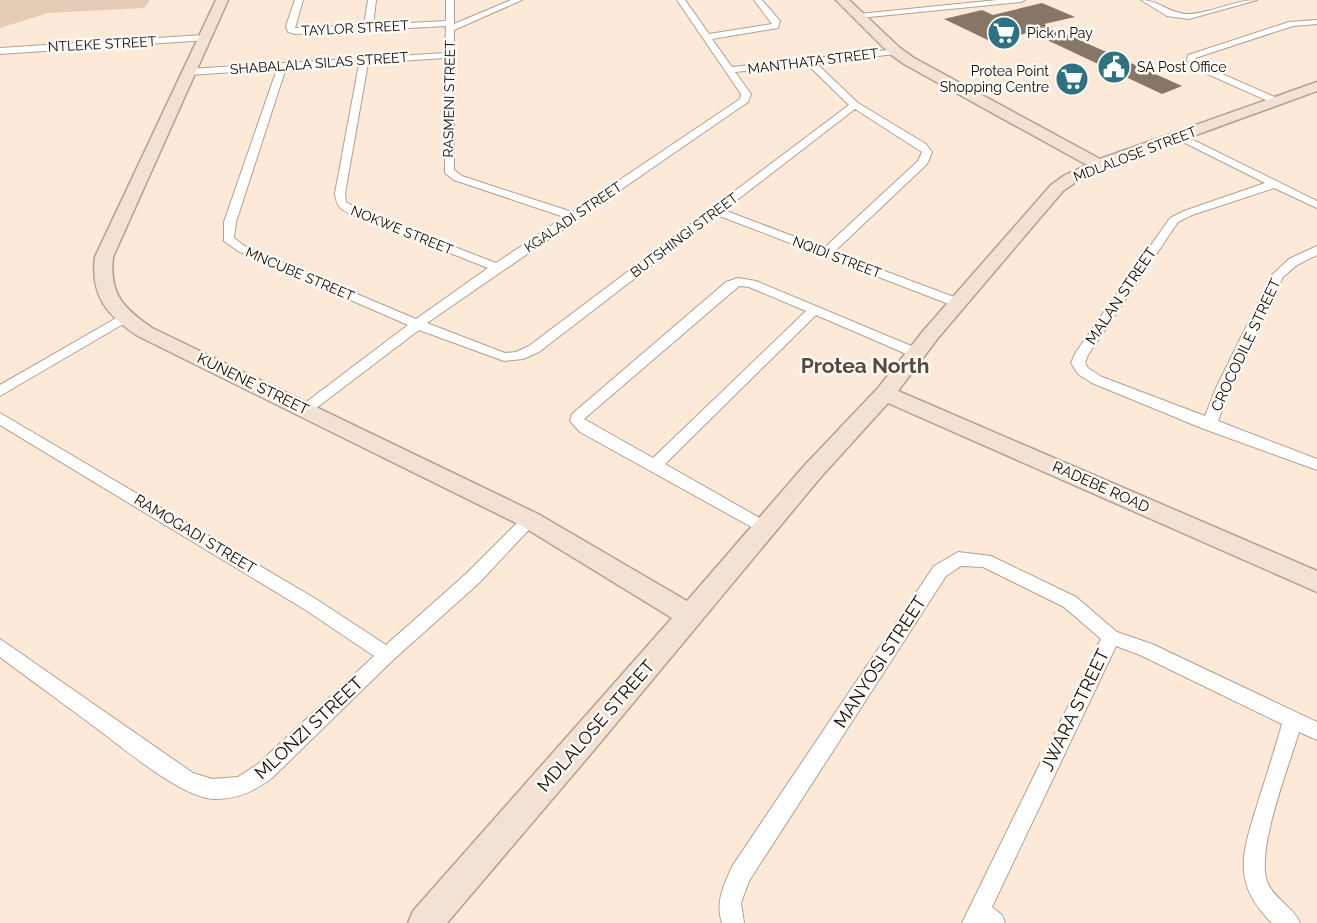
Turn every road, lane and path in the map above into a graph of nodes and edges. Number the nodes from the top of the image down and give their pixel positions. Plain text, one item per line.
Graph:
1 (222, 0) edge
2 (299, 0) edge
3 (372, 0) edge
4 (450, 0) edge
5 (518, 0) edge
6 (681, 0) edge
7 (758, 0) edge
8 (842, 0) edge
9 (926, 0) edge
10 (1022, 0) edge
11 (1145, 0) edge
12 (1227, 0) edge
13 (1253, 0) edge
14 (1236, 5) junction
15 (936, 9) junction
16 (859, 16) junction
17 (1317, 22) edge
18 (451, 26) junction
19 (368, 28) junction
20 (707, 37) junction
21 (204, 38) junction
22 (0, 51) edge
23 (895, 51) junction
24 (450, 55) junction
25 (808, 60) junction
26 (364, 61) junction
27 (282, 66) junction
28 (730, 70) junction
29 (189, 72) junction
30 (1314, 90) edge
31 (1278, 102) junction
32 (855, 105) junction
33 (1179, 136) junction
34 (1099, 165) junction
35 (1274, 184) junction
36 (1317, 206) edge
37 (716, 211) junction
38 (574, 217) junction
39 (1317, 250) edge
40 (827, 252) junction
41 (498, 268) junction
42 (958, 303) junction
43 (814, 310) junction
44 (125, 317) junction
45 (416, 324) junction
46 (916, 353) junction
47 (509, 357) joint
48 (0, 391) edge
49 (885, 393) junction
50 (306, 409) junction
51 (0, 418) edge
52 (1209, 425) junction
53 (655, 465) junction
54 (1317, 465) edge
55 (530, 520) junction
56 (766, 529) junction
57 (1317, 582) edge
58 (690, 616) junction
59 (1110, 637) junction
60 (0, 647) edge
61 (387, 655) junction
62 (1293, 720) junction
63 (1317, 731) edge
64 (982, 919) edge
65 (425, 923) edge
66 (733, 923) edge
67 (1289, 923) edge

1 - 21 street, KUNENE STREET
2 - 19 street, TAYLOR STREET
3 - 19 street
4 - 18 street, RASMENI STREET
5 - 18 street, TAYLOR STREET
6 - 20 street, KGALADI STREET
7 - 20 street
8 - 16 street
9 - 15 street
10 - 15 street
11 - 14 street
12 - 14 street
13 - 14 street
15 - 16 street
16 - 23 street
17 - 31 street
18 - 19 street, TAYLOR STREET
18 - 24 street, RASMENI STREET
20 - 28 street, KGALADI STREET
21 - 22 street, NTLEKE STREET
21 - 29 street, KUNENE STREET
23 - 25 street, MANTHATA STREET
23 - 34 street
24 - 26 street, SHABALALA SILAS STREET
24 - 38 street, RASMENI STREET
25 - 28 street, MANTHATA STREET
25 - 32 street
26 - 27 street, SHABALALA SILAS STREET
26 - 41 street, NOKWE STREET
27 - 29 street, SHABALALA SILAS STREET
27 - 45 street, MNCUBE STREET
28 - 38 street, KGALADI STREET
29 - 44 street, KUNENE STREET
30 - 31 street, MDLALOSE STREET
31 - 33 street, MDLALOSE STREET
32 - 37 street, BUTSHINGI STREET
32 - 40 street
33 - 34 street, MDLALOSE STREET
33 - 35 street
34 - 42 street, MDLALOSE STREET
35 - 36 street
35 - 52 street, MALAN STREET
37 - 40 street, NQIDI STREET
37 - 47 street, BUTSHINGI STREET
38 - 41 street, KGALADI STREET
39 - 52 street, CROCODILE STREET
40 - 42 street, NQIDI STREET
41 - 45 street, KGALADI STREET
42 - 46 street, MDLALOSE STREET
43 - 46 street
43 - 53 street
43 - 53 street
44 - 48 street
44 - 50 street, KUNENE STREET
45 - 47 street, MNCUBE STREET
45 - 50 street, KGALADI STREET
46 - 49 street, MDLALOSE STREET
49 - 56 street, MDLALOSE STREET
49 - 57 street, RADEBE ROAD
50 - 55 street, KUNENE STREET
51 - 61 street, RAMOGADI STREET
52 - 54 street, MALAN STREET
53 - 56 street
55 - 58 street, KUNENE STREET
55 - 61 street, MLONZI STREET
56 - 58 street, MDLALOSE STREET
58 - 65 street, MDLALOSE STREET
59 - 62 street, JWARA STREET
59 - 64 street, JWARA STREET
59 - 66 street, MANYOSI STREET
60 - 61 street, MLONZI STREET
62 - 63 street, JWARA STREET
62 - 67 street

